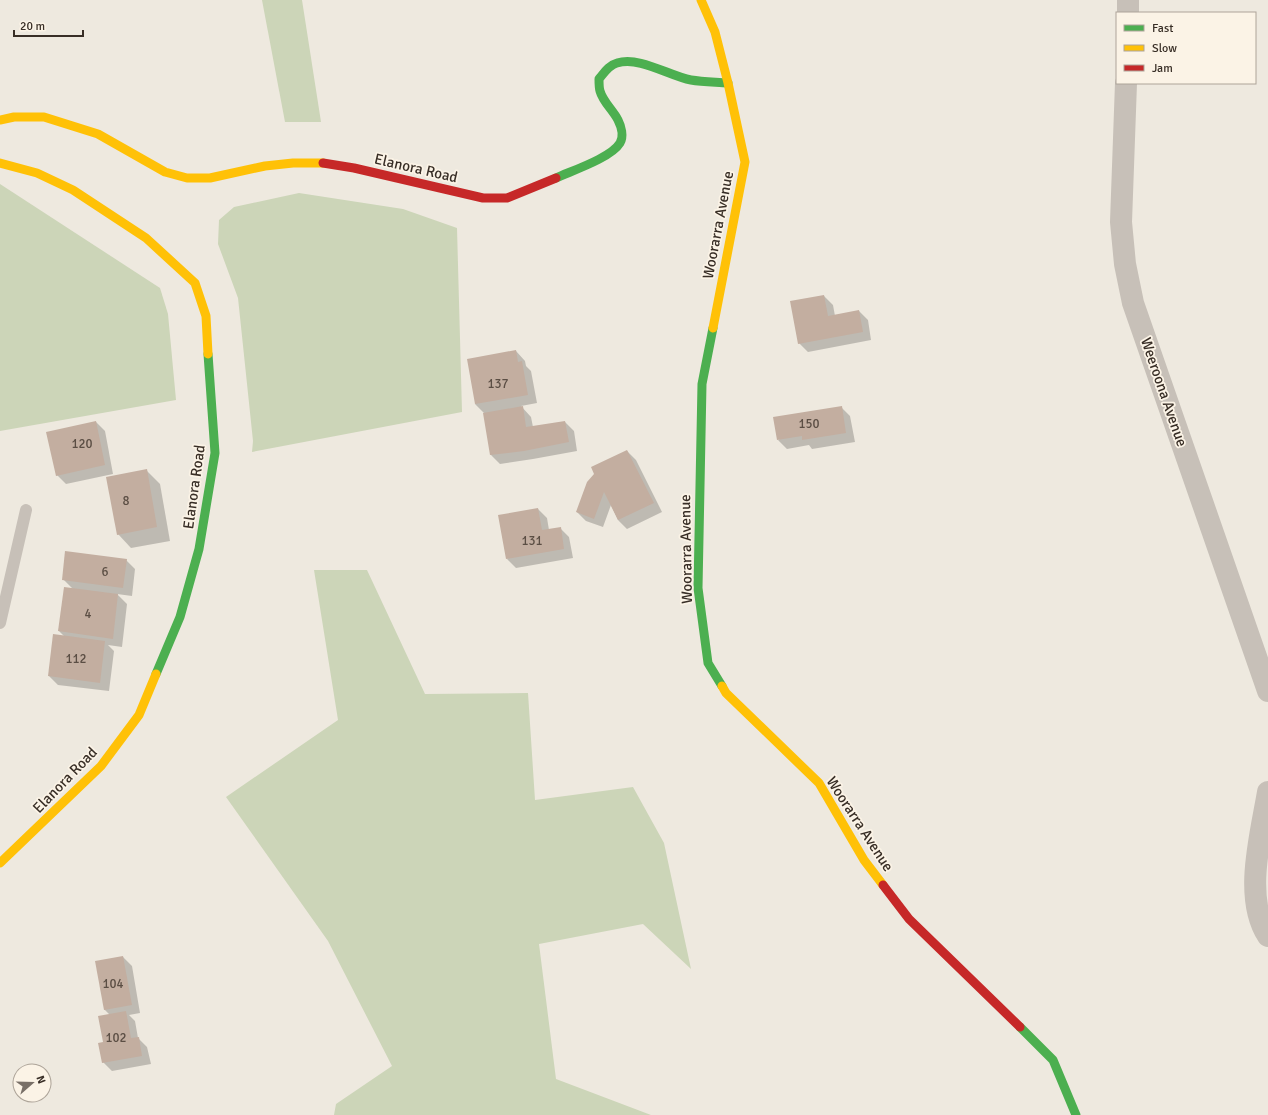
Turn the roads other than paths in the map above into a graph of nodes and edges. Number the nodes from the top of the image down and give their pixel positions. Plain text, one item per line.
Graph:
1 (701, 0) edge
2 (1128, 0) edge
3 (1128, 12) edge
4 (728, 82) junction
5 (1126, 84) edge
6 (0, 120) edge
7 (0, 163) edge
8 (26, 510) dead end
9 (0, 623) edge
10 (1268, 691) edge
11 (1268, 792) edge
12 (0, 863) edge
13 (1268, 936) edge
14 (1076, 1115) edge

1 - 4 street, Woorarra Avenue
2 - 3 street
4 - 6 street, Elanora Road
4 - 14 street, Woorarra Avenue
5 - 10 street, Weeroona Avenue
7 - 12 street, Elanora Road
8 - 9 lane
11 - 13 street

